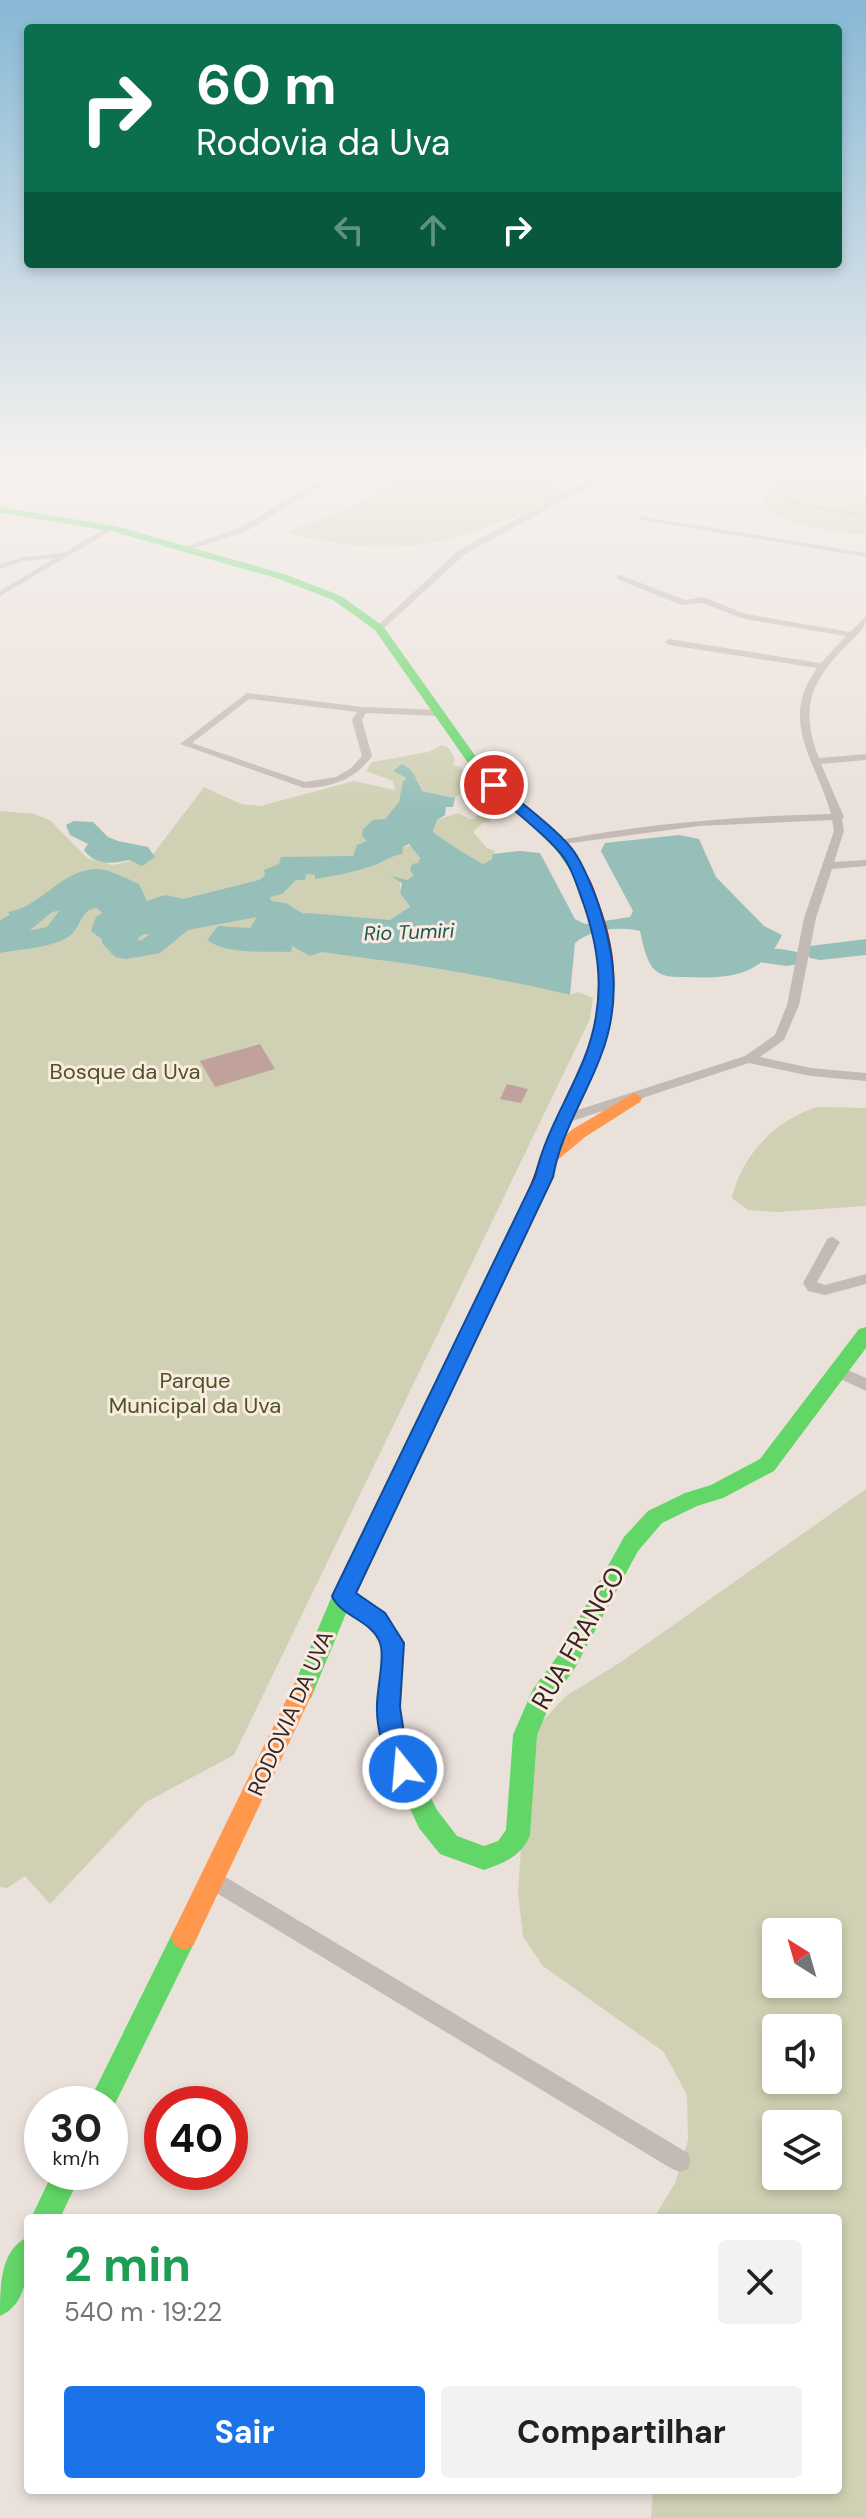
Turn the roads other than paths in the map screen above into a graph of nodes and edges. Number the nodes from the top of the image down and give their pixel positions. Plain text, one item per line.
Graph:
1 (22, 581) edge
2 (288, 581) edge
3 (431, 581) edge
4 (629, 581) edge
5 (0, 594) edge
6 (866, 619) edge
7 (379, 628) junction
8 (854, 635) junction
9 (669, 642) dead end
10 (825, 666) junction
11 (363, 710) junction
12 (440, 713) junction
13 (866, 757) edge
14 (816, 761) junction
15 (839, 817) junction
16 (560, 843) junction
17 (866, 863) edge
18 (826, 866) junction
19 (749, 1059) junction
20 (866, 1077) edge
21 (634, 1098) junction
22 (561, 1120) junction
23 (547, 1160) junction
24 (833, 1242) dead end
25 (866, 1279) edge
26 (866, 1334) edge
27 (839, 1372) junction
28 (866, 1385) edge
29 (343, 1596) junction
30 (212, 1879) junction
31 (111, 2086) edge
32 (680, 2161) dead end
33 (59, 2190) edge
34 (47, 2214) edge
35 (24, 2258) edge
36 (3, 2292) edge
37 (0, 2323) edge

1 - 5 street
2 - 7 street, RODOVIA DA UVA
3 - 7 street
4 - 8 street
6 - 8 street
7 - 12 street, RODOVIA DA UVA
8 - 10 street
9 - 10 street
10 - 14 street
11 - 11 street
11 - 12 street
12 - 16 street, RODOVIA DA UVA
13 - 14 street
14 - 15 street
15 - 16 street
15 - 18 street
16 - 22 street, RODOVIA DA UVA
17 - 18 street
18 - 19 street
19 - 20 street
19 - 21 street
21 - 22 street
21 - 23 street
22 - 23 street, RODOVIA DA UVA
23 - 29 street, RODOVIA DA UVA
24 - 25 street
26 - 27 street, RUA FRANCO
27 - 28 street
27 - 29 street, RUA FRANCO
29 - 30 street, RODOVIA DA UVA
30 - 31 street, RODOVIA DA UVA
30 - 32 street
33 - 34 street
35 - 36 street
36 - 37 street

